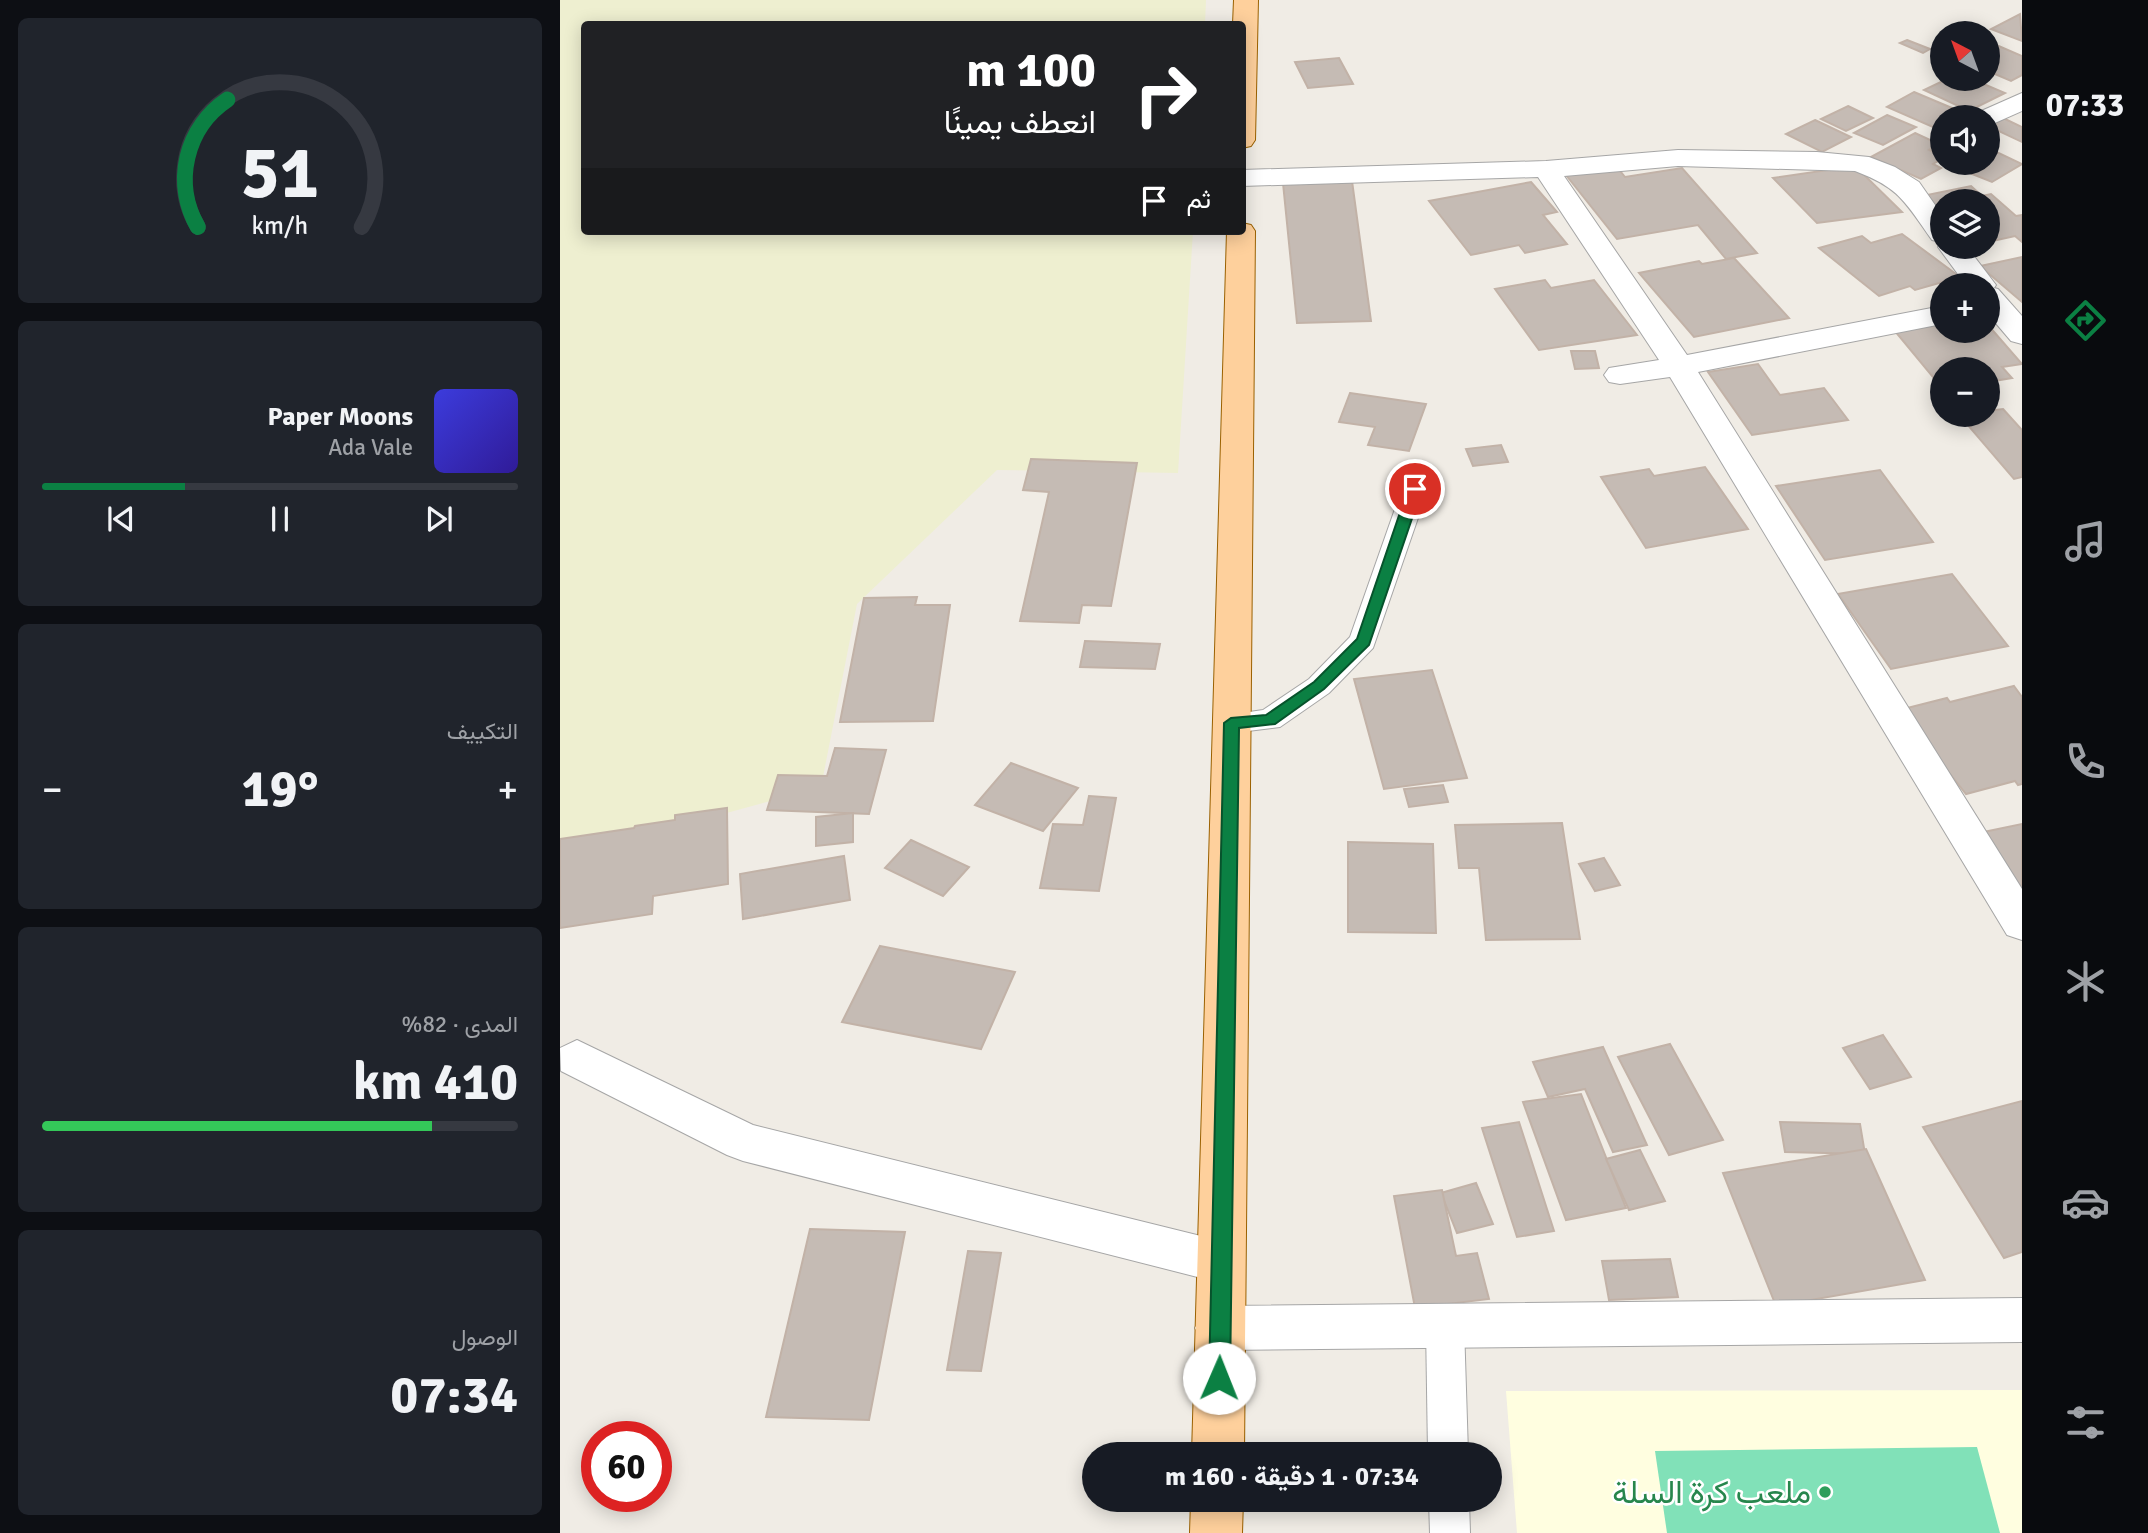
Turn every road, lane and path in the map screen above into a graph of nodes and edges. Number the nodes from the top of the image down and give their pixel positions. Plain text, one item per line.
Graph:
1 (1246, 0) edge
2 (1245, 21) edge
3 (2022, 100) edge
4 (2000, 112) edge
5 (1546, 169) junction
6 (1246, 178) edge
7 (1930, 217) edge
8 (1241, 235) edge
9 (2000, 311) edge
10 (1930, 317) edge
11 (2022, 335) edge
12 (1679, 366) junction
13 (1620, 375) dead end
14 (1415, 489) dead end
15 (1231, 723) junction
16 (2022, 924) edge
17 (577, 1058) dead end
18 (1221, 1262) junction
19 (2022, 1320) edge
20 (1445, 1325) junction
21 (1220, 1328) junction
22 (1218, 1442) edge
23 (1448, 1442) edge
24 (1217, 1512) edge
25 (1449, 1512) edge
26 (1216, 1533) edge
27 (1450, 1533) edge

1 - 2 main road
3 - 4 street
5 - 6 street
5 - 7 street
5 - 12 street
8 - 15 main road
9 - 11 street
10 - 12 street
12 - 13 street
12 - 16 street
14 - 15 lane
15 - 18 main road
17 - 18 street
18 - 21 main road
19 - 20 street
20 - 21 street
20 - 23 lane
21 - 22 main road
24 - 26 main road
25 - 27 lane

